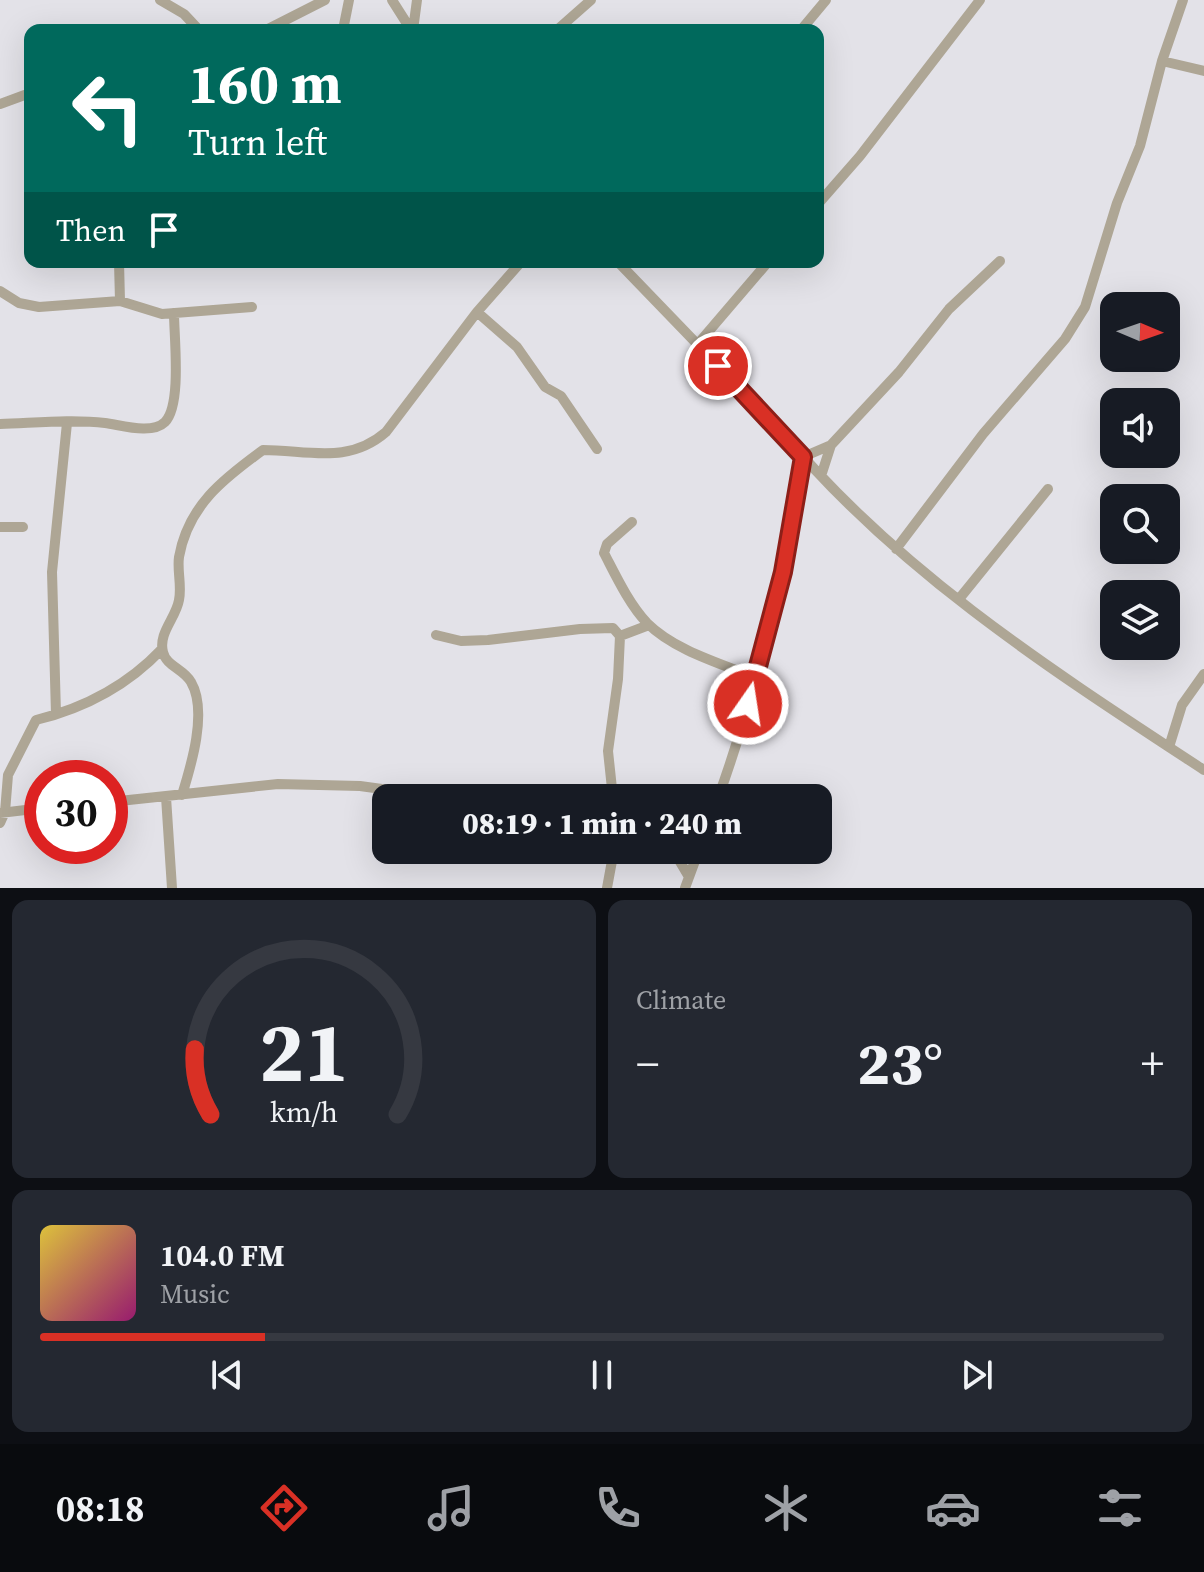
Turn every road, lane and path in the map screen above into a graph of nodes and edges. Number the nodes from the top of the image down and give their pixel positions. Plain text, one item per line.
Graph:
1 (160, 0) edge
2 (325, 0) edge
3 (349, 0) edge
4 (392, 0) edge
5 (417, 0) edge
6 (591, 0) edge
7 (826, 0) edge
8 (980, 0) edge
9 (1183, 0) edge
10 (193, 24) edge
11 (278, 24) edge
12 (344, 24) edge
13 (408, 24) edge
14 (413, 24) edge
15 (564, 24) edge
16 (806, 24) edge
17 (1162, 61) junction
18 (1204, 71) edge
19 (24, 95) edge
20 (0, 104) edge
21 (824, 197) edge
22 (1000, 261) dead end
23 (119, 268) edge
24 (516, 268) edge
25 (624, 268) edge
26 (763, 268) edge
27 (0, 291) edge
28 (120, 301) junction
29 (252, 307) dead end
30 (477, 312) junction
31 (174, 313) junction
32 (697, 345) junction
33 (67, 423) junction
34 (0, 424) edge
35 (831, 445) junction
36 (597, 449) dead end
37 (803, 457) junction
38 (821, 476) junction
39 (1048, 489) dead end
40 (632, 522) dead end
41 (0, 527) edge
42 (23, 527) dead end
43 (896, 549) junction
44 (959, 599) junction
45 (649, 625) junction
46 (436, 635) dead end
47 (620, 636) junction
48 (162, 649) junction
49 (1204, 674) edge
50 (754, 677) junction
51 (56, 714) junction
52 (1169, 747) junction
53 (1204, 770) edge
54 (612, 784) edge
55 (723, 784) edge
56 (372, 788) edge
57 (182, 795) junction
58 (166, 797) junction
59 (128, 800) edge
60 (24, 812) edge
61 (2, 816) edge
62 (611, 864) edge
63 (679, 864) edge
64 (694, 864) edge
65 (687, 883) edge
66 (172, 888) edge
67 (607, 888) edge

1 - 10 street
2 - 11 street
3 - 12 street
4 - 13 street
5 - 14 street
6 - 15 street
7 - 16 street
8 - 21 street
9 - 17 street
17 - 18 street
17 - 43 street
19 - 20 street
22 - 35 street
23 - 28 street
24 - 30 street
25 - 32 street
26 - 32 street
27 - 28 street
28 - 31 street
29 - 31 street
30 - 36 street
30 - 48 street
31 - 33 street
32 - 37 street
33 - 34 street
33 - 51 street
35 - 37 street
35 - 38 street
37 - 38 street
37 - 50 street
38 - 43 street
39 - 44 street
40 - 45 street
41 - 42 street
43 - 44 street
44 - 52 street
45 - 47 street
45 - 50 street
46 - 47 street
47 - 54 street
48 - 51 street
48 - 57 street
49 - 52 street
50 - 55 street
51 - 61 street
52 - 53 street
56 - 57 street
57 - 58 street
58 - 59 street
58 - 66 street
60 - 61 street
62 - 67 street
63 - 65 street
64 - 65 street

